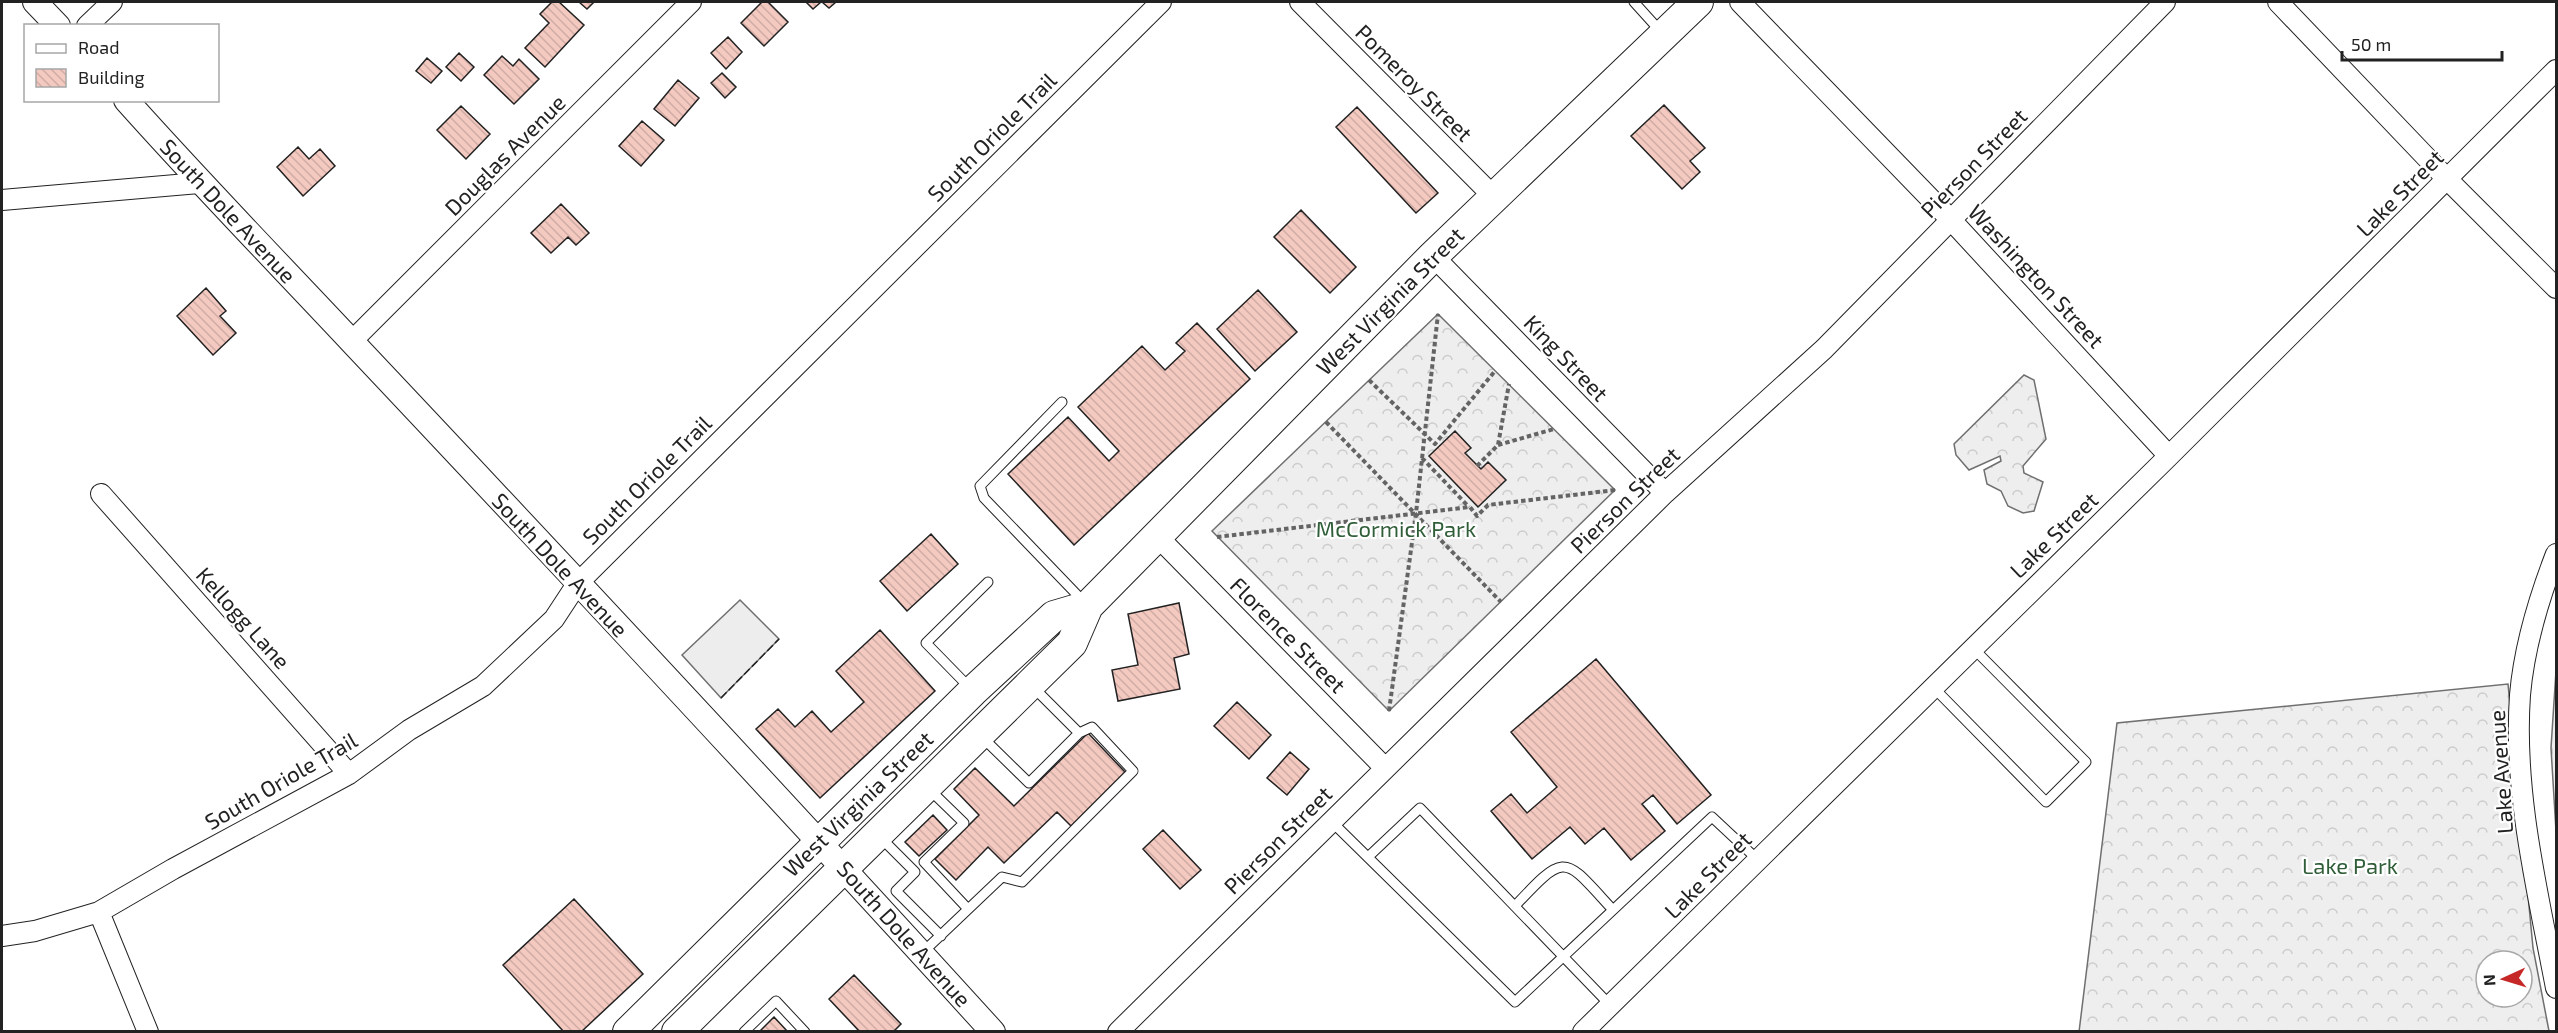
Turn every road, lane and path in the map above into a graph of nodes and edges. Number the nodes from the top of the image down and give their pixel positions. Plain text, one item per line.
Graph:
1 (35, 2) edge
2 (112, 2) edge
3 (691, 2) edge
4 (1161, 2) edge
5 (1300, 2) edge
6 (1634, 2) edge
7 (1698, 2) edge
8 (1740, 2) edge
9 (2164, 2) edge
10 (2278, 2) edge
11 (56, 24) edge
12 (89, 24) edge
13 (1663, 35) junction
14 (2556, 70) edge
15 (128, 102) edge
16 (2448, 180) junction
17 (199, 183) junction
18 (1494, 197) junction
19 (2, 200) edge
20 (1952, 221) junction
21 (1433, 256) junction
22 (2556, 288) edge
23 (1438, 314) dead end
24 (352, 341) junction
25 (1495, 371) dead end
26 (1370, 380) dead end
27 (1509, 384) dead end
28 (1062, 402) dead end
29 (1326, 422) dead end
30 (1554, 429) dead end
31 (1425, 432) junction
32 (1498, 445) junction
33 (2169, 456) junction
34 (1422, 458) junction
35 (1477, 466) dead end
36 (1616, 490) dead end
37 (1665, 493) junction
38 (101, 494) dead end
39 (1470, 507) junction
40 (1416, 513) junction
41 (1158, 537) junction
42 (1217, 537) dead end
43 (2556, 554) edge
44 (988, 582) dead end
45 (577, 584) junction
46 (1501, 602) dead end
47 (1088, 606) junction
48 (1973, 648) junction
49 (1029, 684) junction
50 (1933, 687) junction
51 (973, 691) junction
52 (1389, 711) dead end
53 (988, 725) junction
54 (1079, 733) junction
55 (1385, 768) junction
56 (349, 774) junction
57 (926, 786) junction
58 (1331, 821) junction
59 (877, 834) junction
60 (819, 842) junction
61 (1368, 857) junction
62 (1758, 860) junction
63 (924, 862) junction
64 (844, 867) junction
65 (915, 872) junction
66 (887, 898) junction
67 (1515, 906) junction
68 (968, 909) junction
69 (1613, 910) junction
70 (99, 912) junction
71 (2, 936) edge
72 (941, 936) junction
73 (922, 953) junction
74 (1564, 956) junction
75 (2556, 988) edge
76 (1610, 1005) junction
77 (634, 1026) edge
78 (148, 1032) edge
79 (676, 1032) edge
80 (744, 1032) edge
81 (805, 1032) edge
82 (993, 1032) edge
83 (1118, 1032) edge
84 (1584, 1032) edge

1 - 11 street
2 - 12 street
3 - 24 street, Douglas Avenue
4 - 45 street, South Oriole Trail
5 - 18 street, Pomeroy Street
6 - 13 lane
7 - 13 main road, West Virginia Street
8 - 20 street, Washington Street
9 - 20 street, Pierson Street
10 - 16 street
13 - 18 main road, West Virginia Street
14 - 16 street, Lake Street
15 - 17 street, South Dole Avenue
16 - 22 street
16 - 33 street, Lake Street
17 - 19 street
17 - 24 street, South Dole Avenue
18 - 21 main road, West Virginia Street
20 - 33 street, Washington Street
20 - 37 street, Pierson Street
21 - 37 street, King Street
21 - 41 main road, West Virginia Street
23 - 31 path
24 - 45 street, South Dole Avenue
25 - 31 path
26 - 31 path
27 - 32 path
28 - 47 lane
29 - 40 path
30 - 32 path
31 - 34 path
32 - 35 path
33 - 48 street, Lake Street
34 - 39 path
34 - 40 path
36 - 39 path
37 - 55 street, Pierson Street
38 - 56 street, Kellogg Lane
39 - 40 path
40 - 42 path
40 - 46 path
40 - 52 path
41 - 47 main road, West Virginia Street
41 - 55 street, Florence Street
43 - 75 street, Lake Avenue
44 - 51 lane
45 - 56 street, South Oriole Trail
45 - 60 street, South Dole Avenue
47 - 49 main road, West Virginia Street
47 - 51 main road, West Virginia Street
48 - 50 street, Lake Street
48 - 50 lane
49 - 53 main road, West Virginia Street
49 - 54 lane
50 - 62 street, Lake Street
51 - 53 main road
51 - 60 main road, West Virginia Street
53 - 54 lane
53 - 57 main road, West Virginia Street
54 - 68 lane
55 - 58 street, Pierson Street
56 - 70 street, South Oriole Trail
57 - 59 main road, West Virginia Street
57 - 63 lane
58 - 61 lane
58 - 83 street, Pierson Street
59 - 64 main road, West Virginia Street
59 - 65 lane
60 - 64 street, South Dole Avenue
60 - 77 main road, West Virginia Street
61 - 67 lane
61 - 74 lane
62 - 69 lane
62 - 76 street, Lake Street
63 - 65 lane
63 - 68 lane
64 - 66 street, South Dole Avenue
64 - 79 main road, West Virginia Street
65 - 66 lane
66 - 72 lane
66 - 73 street, South Dole Avenue
67 - 69 lane
67 - 74 lane
68 - 72 lane
69 - 74 lane
70 - 71 street, South Oriole Trail
70 - 78 street
72 - 73 lane
73 - 82 street, South Dole Avenue
74 - 76 lane
76 - 84 street, Lake Street
80 - 81 lane

